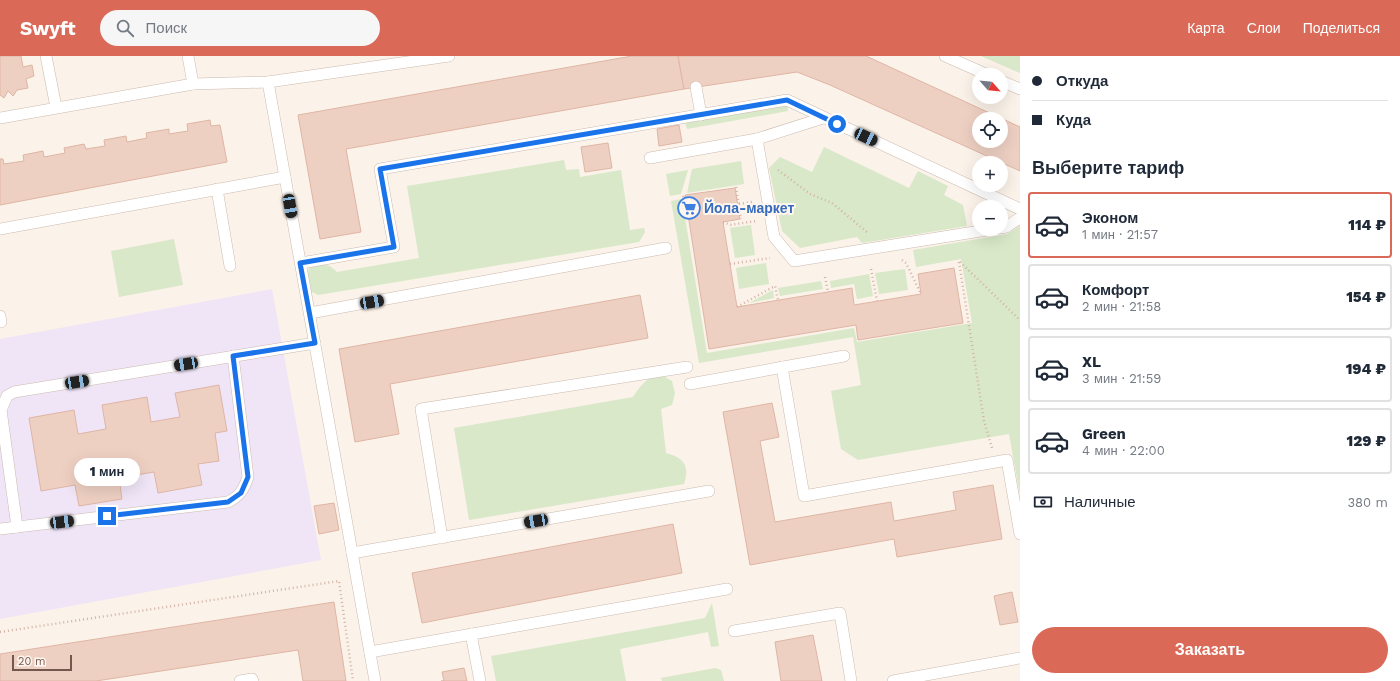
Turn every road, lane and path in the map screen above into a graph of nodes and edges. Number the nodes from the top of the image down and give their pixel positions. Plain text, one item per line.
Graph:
1 (46, 56) edge
2 (188, 56) edge
3 (449, 56) edge
4 (945, 56) edge
5 (376, 62) edge
6 (972, 68) edge
7 (268, 82) junction
8 (193, 84) junction
9 (1008, 84) edge
10 (696, 87) dead end
11 (1020, 89) edge
12 (56, 107) junction
13 (700, 115) junction
14 (0, 118) edge
15 (823, 118) junction
16 (757, 139) junction
17 (650, 158) dead end
18 (772, 165) dead end
19 (285, 177) junction
20 (736, 188) dead end
21 (217, 189) junction
22 (683, 196) dead end
23 (753, 202) dead end
24 (739, 204) junction
25 (687, 208) dead end
26 (1020, 209) edge
27 (1020, 218) edge
28 (741, 219) dead end
29 (764, 220) dead end
30 (724, 222) dead end
31 (1008, 226) edge
32 (0, 229) edge
33 (972, 232) edge
34 (882, 247) junction
35 (666, 248) dead end
36 (770, 258) dead end
37 (300, 263) junction
38 (906, 263) dead end
39 (730, 264) dead end
40 (230, 266) dead end
41 (871, 269) dead end
42 (825, 277) dead end
43 (828, 292) dead end
44 (921, 294) dead end
45 (778, 300) dead end
46 (877, 301) dead end
47 (737, 307) dead end
48 (310, 313) junction
49 (1020, 320) edge
50 (315, 343) junction
51 (233, 356) junction
52 (844, 356) dead end
53 (687, 367) dead end
54 (782, 367) junction
55 (690, 384) dead end
56 (996, 462) junction
57 (709, 491) dead end
58 (17, 527) junction
59 (0, 529) edge
60 (1020, 534) edge
61 (442, 538) junction
62 (352, 553) junction
63 (726, 589) dead end
64 (734, 631) dead end
65 (0, 632) edge
66 (471, 634) junction
67 (370, 652) junction
68 (1020, 658) edge
69 (240, 681) edge
70 (253, 681) edge
71 (353, 681) edge
72 (375, 681) edge
73 (480, 681) edge
74 (851, 681) edge
75 (893, 681) edge

1 - 12 lane
2 - 8 lane
3 - 5 lane
4 - 6 lane
5 - 7 lane
7 - 8 lane
7 - 19 lane
8 - 12 lane
9 - 11 lane
10 - 13 lane
12 - 14 lane
13 - 15 lane
13 - 37 lane
15 - 16 lane
15 - 26 lane
16 - 17 lane
16 - 34 lane
18 - 34 path
19 - 21 lane
19 - 37 lane
20 - 24 path
21 - 32 lane
21 - 40 lane
22 - 25 path
23 - 24 path
24 - 28 path
27 - 31 lane
29 - 30 path
33 - 34 lane
35 - 48 lane
36 - 39 path
37 - 48 lane
38 - 44 path
41 - 46 path
42 - 43 path
45 - 47 path
48 - 50 lane
49 - 56 path
50 - 51 lane
50 - 62 lane
51 - 58 lane
51 - 58 lane
52 - 54 lane
53 - 61 lane
54 - 55 lane
54 - 56 lane
56 - 60 lane
57 - 61 lane
58 - 59 lane
61 - 62 lane
62 - 67 lane
63 - 66 lane
64 - 74 lane
65 - 71 path
66 - 67 lane
66 - 73 lane
67 - 72 lane
68 - 75 lane
69 - 70 lane

